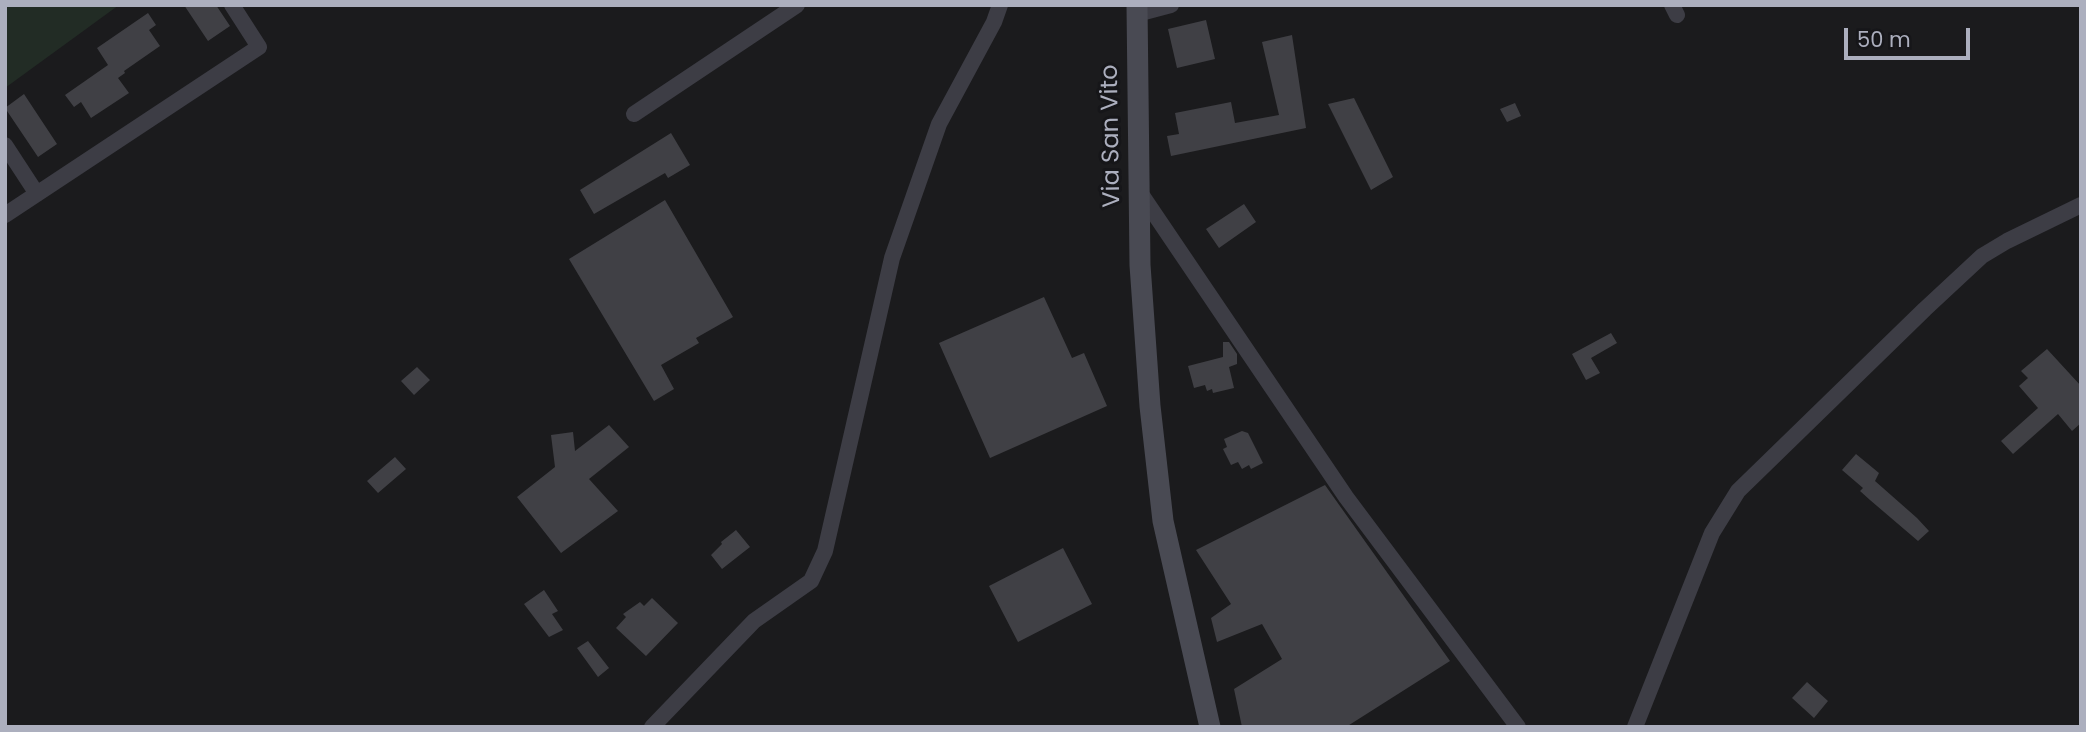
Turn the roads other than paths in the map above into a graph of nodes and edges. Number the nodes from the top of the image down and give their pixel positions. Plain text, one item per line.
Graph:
1 (232, 5) edge
2 (797, 5) edge
3 (1000, 5) edge
4 (1171, 5) edge
5 (1137, 10) edge
6 (634, 114) dead end
7 (5, 145) edge
8 (1139, 191) junction
9 (37, 194) junction
10 (2081, 205) edge
11 (5, 215) edge
12 (652, 727) edge
13 (1210, 727) edge
14 (1518, 727) edge
15 (1634, 727) edge

1 - 9 street
2 - 6 street
3 - 12 street
4 - 5 street
5 - 8 street, Via San Vito
7 - 9 street
8 - 13 street, Via San Vito
8 - 14 street
9 - 11 street
10 - 15 street

